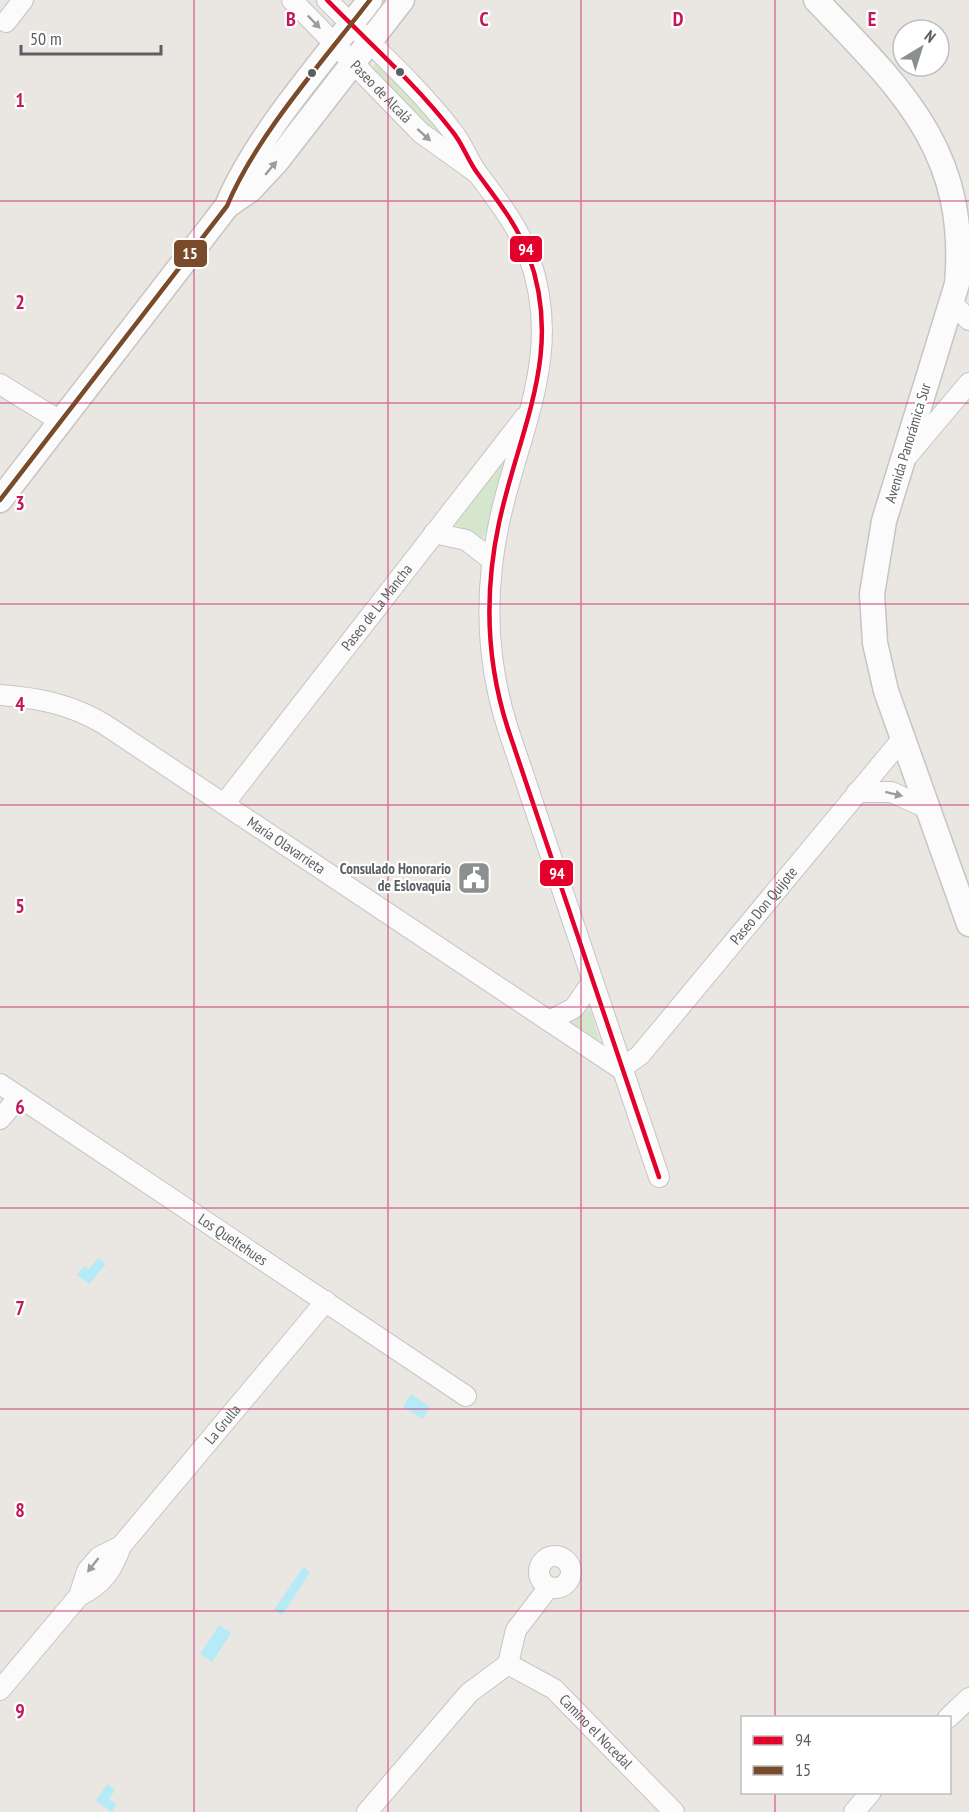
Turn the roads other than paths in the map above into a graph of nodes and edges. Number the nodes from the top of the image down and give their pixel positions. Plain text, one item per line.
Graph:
1 (23, 0) edge
2 (292, 0) edge
3 (327, 0) edge
4 (370, 0) edge
5 (402, 0) edge
6 (816, 0) edge
7 (6, 22) dead end
8 (351, 25) junction
9 (369, 43) junction
10 (336, 45) junction
11 (354, 63) junction
12 (477, 173) junction
13 (227, 207) junction
14 (961, 311) edge
15 (969, 382) edge
16 (0, 384) edge
17 (531, 411) junction
18 (60, 421) junction
19 (903, 462) junction
20 (0, 500) edge
21 (434, 533) junction
22 (492, 560) junction
23 (0, 695) edge
24 (903, 738) junction
25 (857, 792) junction
26 (224, 804) junction
27 (927, 808) junction
28 (969, 924) edge
29 (592, 982) junction
30 (549, 1021) junction
31 (621, 1069) junction
32 (0, 1084) edge
33 (19, 1097) junction
34 (0, 1119) edge
35 (659, 1178) dead end
36 (326, 1302) junction
37 (466, 1396) dead end
38 (549, 1587) dead end
39 (508, 1664) junction
40 (0, 1690) edge
41 (969, 1698) edge
42 (950, 1716) edge
43 (869, 1794) edge
44 (367, 1812) edge
45 (674, 1812) edge
46 (854, 1812) edge

1 - 7 street
2 -> 10 street, Paseo de Alcalá
3 - 8 street, Paseo de Alcalá
4 - 8 street
5 - 9 street
6 - 14 street, Avenida Panorámica Sur
8 - 9 street, Paseo de Alcalá
8 - 10 street
9 - 11 street
9 - 12 street, Paseo de Alcalá
10 - 11 street, Paseo de Alcalá
10 - 13 street
11 -> 12 street, Paseo de Alcalá
13 -> 11 street
12 - 17 street, Paseo de Alcalá
13 - 18 street
14 - 19 street, Avenida Panorámica Sur
15 - 19 street
16 - 18 street
17 - 21 street, Paseo de La Mancha
17 - 22 street, Paseo de Alcalá
18 - 20 street
19 - 24 street, Avenida Panorámica Sur
21 - 22 street
21 - 26 street, Paseo de La Mancha
22 - 29 street, Paseo de Alcalá
23 - 26 street, María Olavarrieta
24 - 25 street, Paseo Don Quijote
24 - 27 street, Avenida Panorámica Sur
25 -> 27 street
25 - 31 street, Paseo Don Quijote
26 - 30 street, María Olavarrieta
27 - 28 street, Avenida Panorámica Sur
29 - 30 street
29 - 31 street, Paseo de Alcalá
30 - 31 street, María Olavarrieta
31 - 35 street, Paseo de Alcalá
32 - 33 street, Los Queltehues
33 - 34 street
33 - 36 street, Los Queltehues
36 - 37 street, Los Queltehues
36 - 40 street, La Grulla
38 - 39 street
39 - 44 street
39 - 45 street, Camino el Nocedal
41 - 42 street
43 - 46 street

